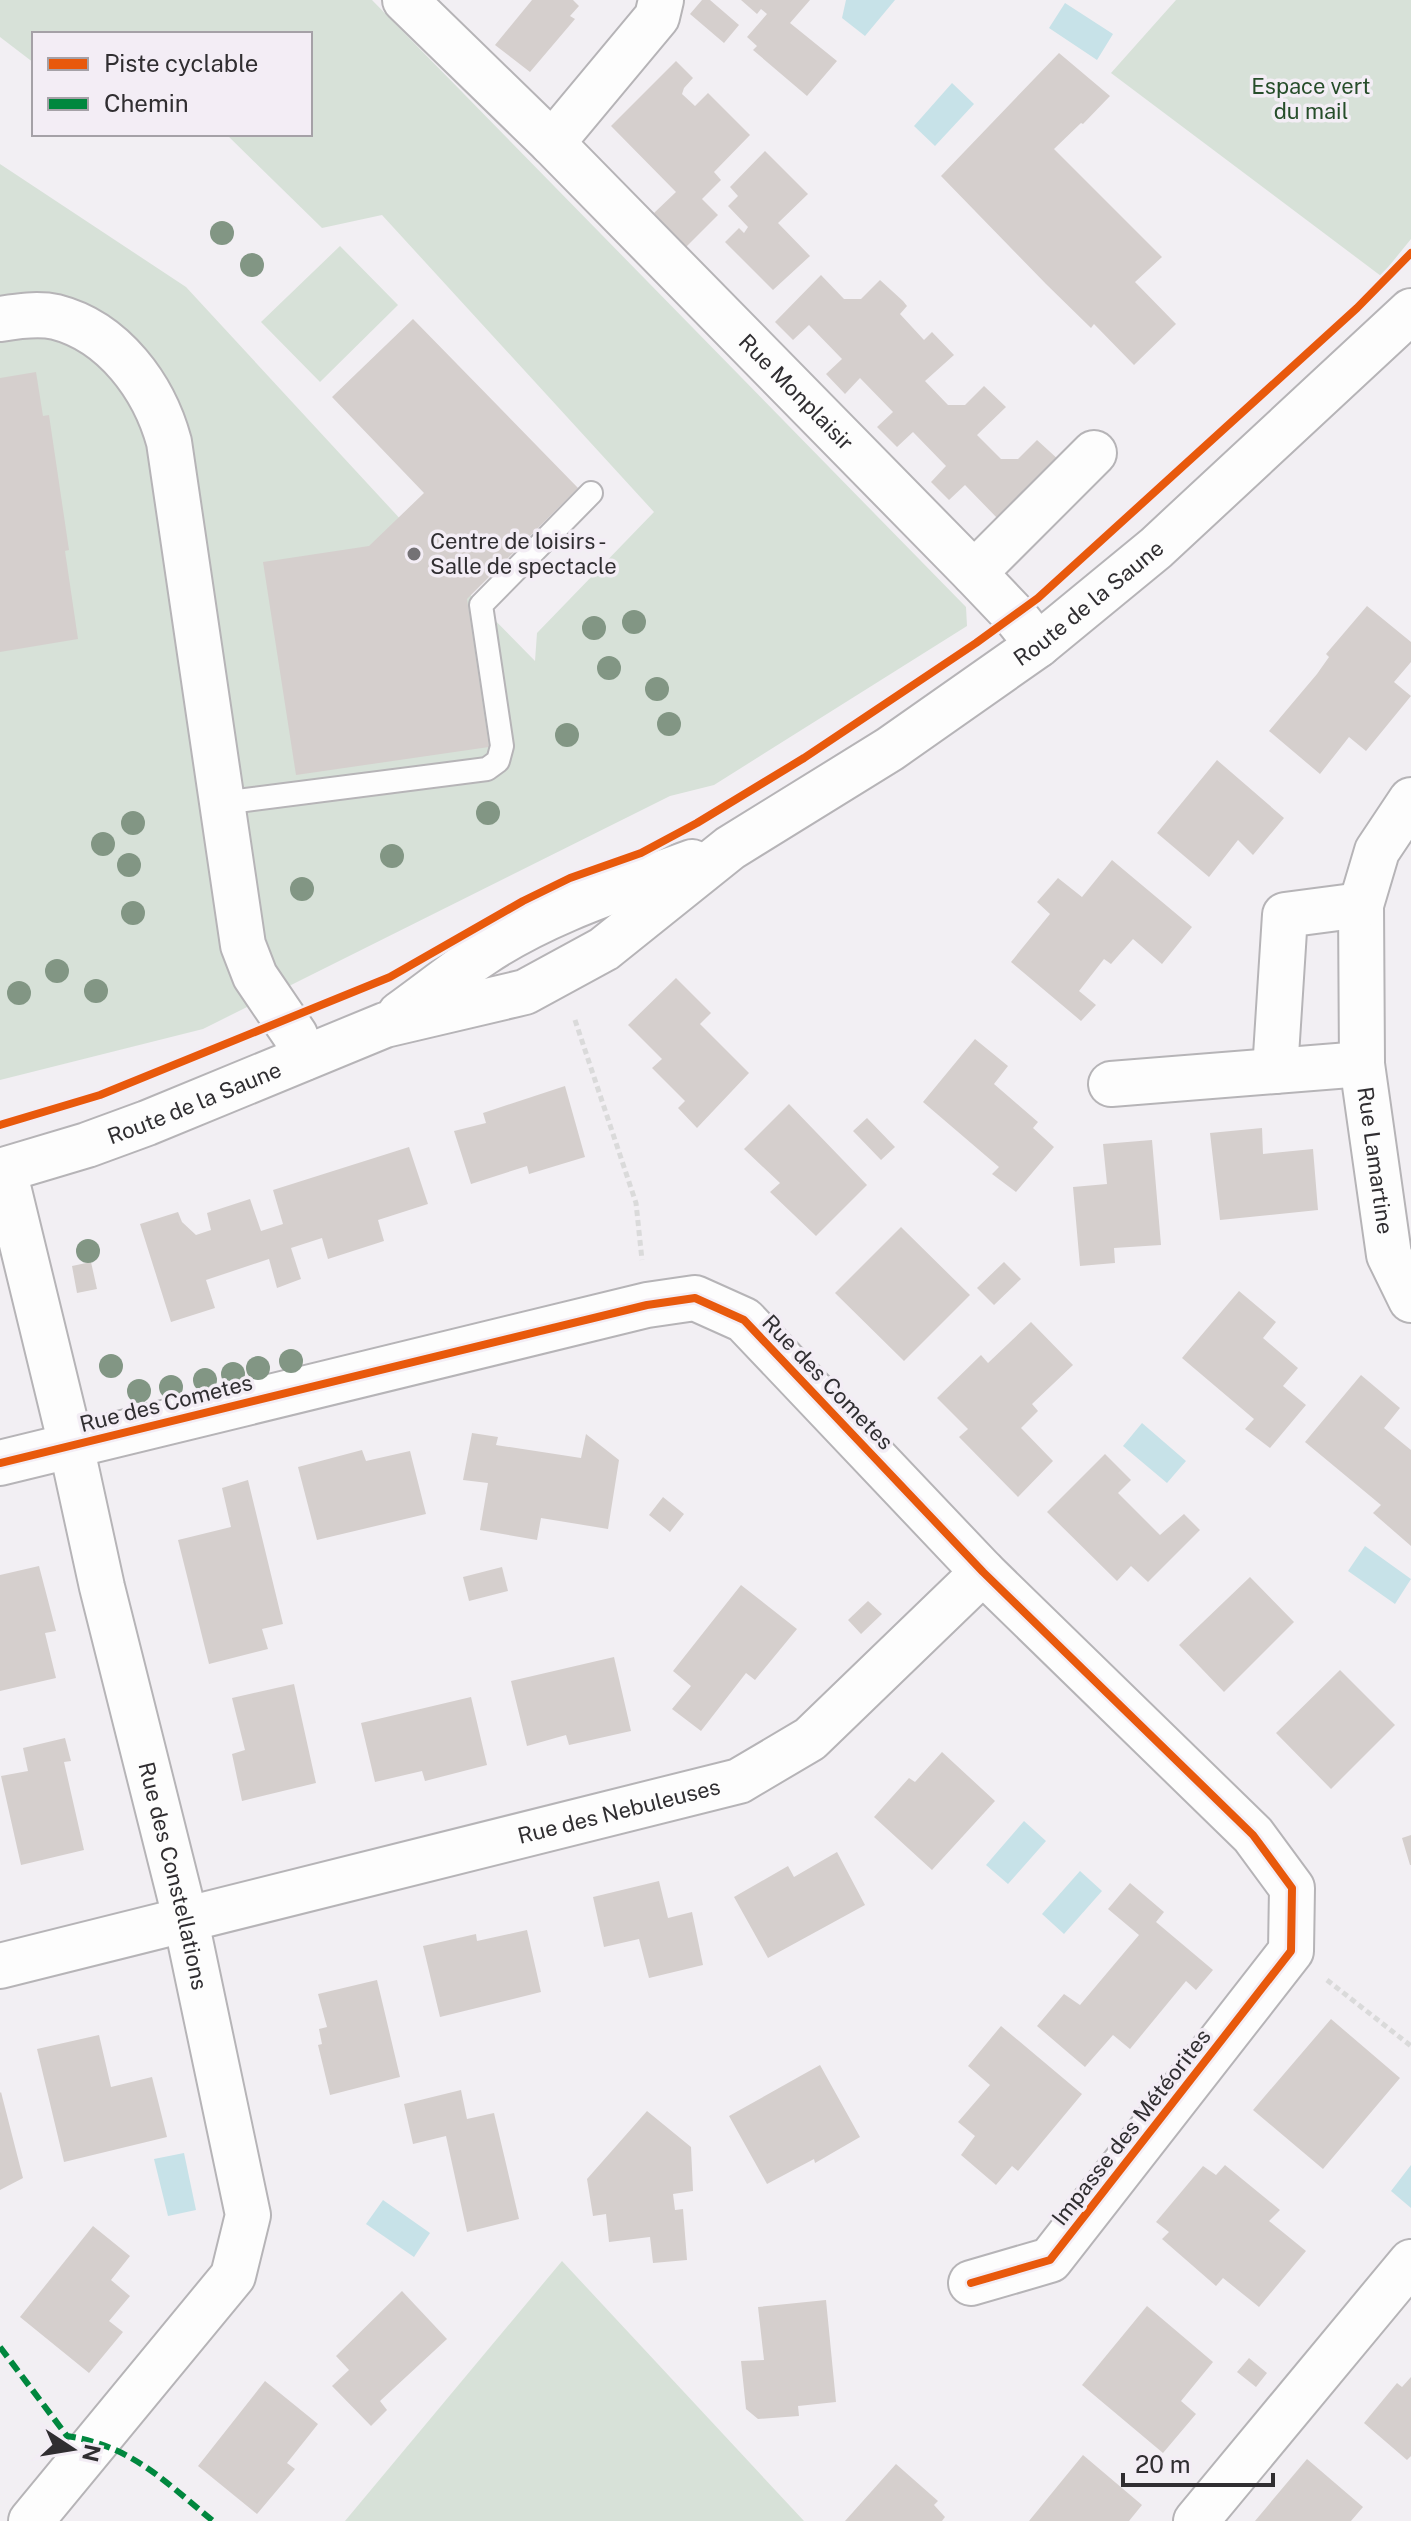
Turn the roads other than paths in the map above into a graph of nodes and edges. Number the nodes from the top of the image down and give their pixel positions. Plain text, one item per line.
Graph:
1 (405, 0) edge
2 (661, 0) edge
3 (552, 143) junction
4 (0, 319) edge
5 (1406, 325) edge
6 (1094, 453) dead end
7 (591, 493) dead end
8 (974, 573) junction
9 (1038, 645) junction
10 (1411, 800) edge
11 (222, 803) junction
12 (1361, 905) junction
13 (304, 1058) junction
14 (1362, 1064) junction
15 (1275, 1071) junction
16 (1111, 1084) dead end
17 (2, 1171) edge
18 (1411, 1300) edge
19 (71, 1445) junction
20 (0, 1463) edge
21 (983, 1572) junction
22 (186, 1921) junction
23 (1291, 1951) joint
24 (0, 1966) edge
25 (1411, 2262) edge
26 (971, 2283) dead end
27 (31, 2521) edge
28 (1196, 2521) edge

1 - 3 street, Rue Monplaisir
2 - 3 street
3 - 8 street, Rue Monplaisir
4 - 11 street
5 - 9 street, Route de la Saune
6 - 8 street
7 - 11 lane
8 - 9 street, Rue Monplaisir
9 - 13 street, Route de la Saune
10 - 12 street, Rue Lamartine
11 - 13 street
12 - 14 street, Rue Lamartine
12 - 15 street
13 - 17 street, Route de la Saune
14 - 15 street, Rue Lamartine
14 - 18 street, Rue Lamartine
15 - 16 street, Rue Lamartine
17 - 19 street, Rue des Constellations
19 - 20 street, Rue des Cometes
19 - 21 street, Rue des Cometes
19 - 22 street, Rue des Constellations
21 - 22 street, Rue des Nebuleuses
21 - 23 street, Rue des Cometes
22 - 24 street, Rue des Nebuleuses
22 - 27 street, Rue des Constellations
23 - 26 street, Impasse des Météorites
25 - 28 street

